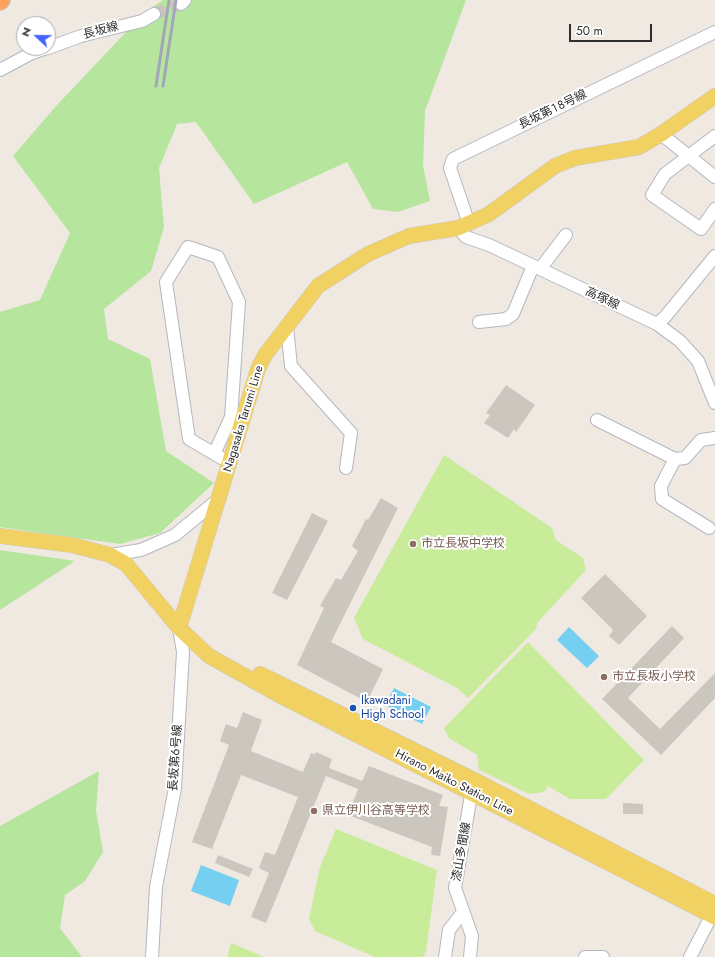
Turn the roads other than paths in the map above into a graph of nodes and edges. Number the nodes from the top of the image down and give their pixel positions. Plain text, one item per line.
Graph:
1 (154, 14) tunnel mouth
2 (715, 32) edge
3 (56, 45) edge
4 (26, 56) edge
5 (0, 70) edge
6 (715, 96) edge
7 (661, 134) junction
8 (715, 136) edge
9 (690, 155) junction
10 (715, 177) edge
11 (715, 209) edge
12 (463, 226) junction
13 (566, 236) dead end
14 (715, 256) edge
15 (537, 267) junction
16 (711, 270) edge
17 (479, 322) dead end
18 (657, 324) junction
19 (287, 327) junction
20 (715, 403) edge
21 (597, 420) dead end
22 (715, 438) edge
23 (214, 454) junction
24 (675, 460) junction
25 (230, 463) junction
26 (346, 468) dead end
27 (220, 498) junction
28 (709, 528) dead end
29 (0, 536) edge
30 (110, 555) junction
31 (179, 628) junction
32 (473, 786) junction
33 (714, 911) edge
34 (463, 912) junction
35 (152, 957) edge
36 (445, 957) edge
37 (470, 957) edge
38 (585, 957) edge
39 (603, 957) edge
40 (690, 957) edge

1 - 3 street, 長坂線
2 - 12 street, 長坂第１８号線
4 - 5 street, 長坂線
6 - 7 main road, Nagasaka Tarumi Line
7 - 9 street
7 - 12 main road, Nagasaka Tarumi Line
8 - 9 street
9 - 10 street
9 - 11 street
12 - 15 street, 高塚線
12 - 19 main road, Nagasaka Tarumi Line
13 - 15 street
14 - 16 street
15 - 17 street
15 - 18 street, 高塚線
16 - 18 street
18 - 20 street, 高塚線
19 - 25 main road, Nagasaka Tarumi Line
19 - 26 street
21 - 24 street
22 - 24 street
23 - 23 street
23 - 25 street
24 - 28 street
25 - 27 main road, Nagasaka Tarumi Line
27 - 30 street
27 - 31 main road, Nagasaka Tarumi Line
29 - 30 main road, Hirano Maiko Station Line
30 - 31 main road, Hirano Maiko Station Line
31 - 32 main road, Hirano Maiko Station Line
31 - 35 street, 長坂第６号線
32 - 33 main road, Hirano Maiko Station Line
32 - 34 street, 漆山多聞線
33 - 40 street
34 - 36 street
34 - 37 street, 漆山多聞線
38 - 39 street

